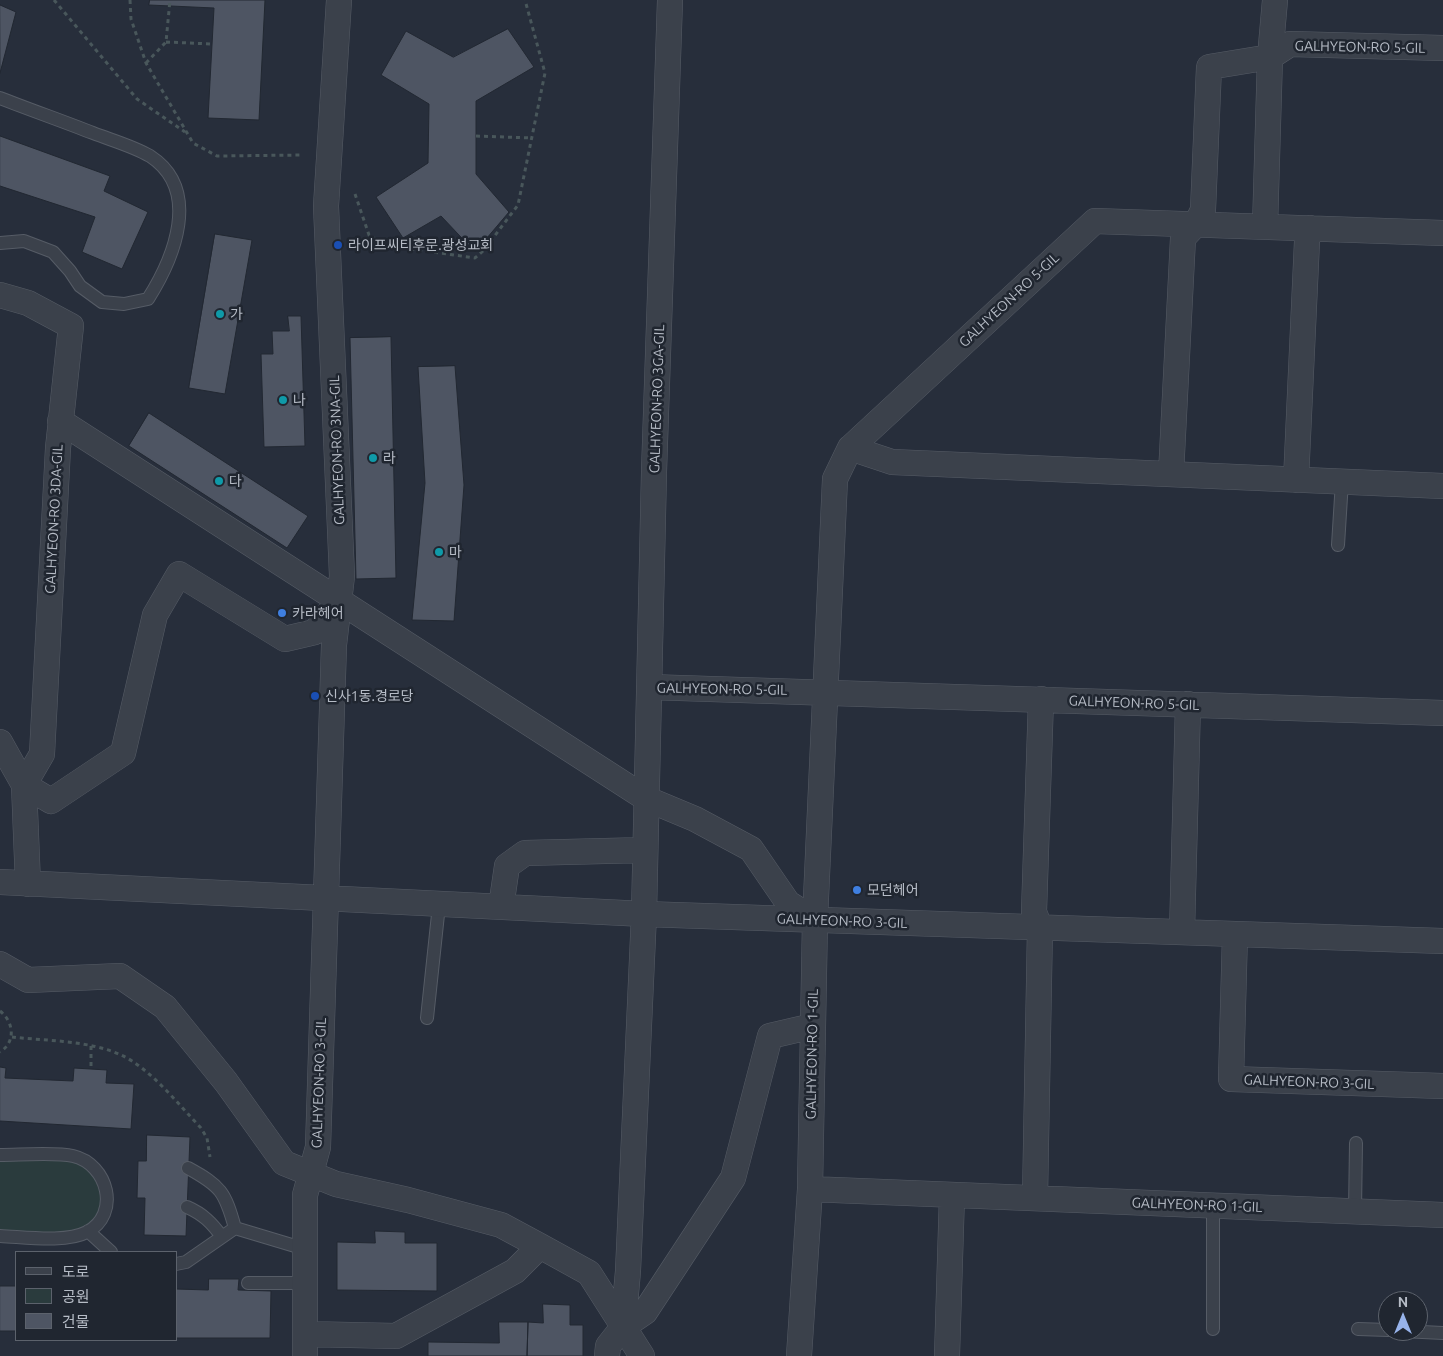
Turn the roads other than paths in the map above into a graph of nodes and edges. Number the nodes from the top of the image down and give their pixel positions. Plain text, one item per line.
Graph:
1 (339, 0) edge
2 (670, 0) edge
3 (1275, 0) edge
4 (1443, 48) edge
5 (1270, 57) junction
6 (0, 98) edge
7 (1196, 224) junction
8 (1265, 226) junction
9 (1310, 228) junction
10 (1443, 233) edge
11 (0, 244) edge
12 (0, 295) edge
13 (60, 421) junction
14 (850, 448) junction
15 (1171, 474) junction
16 (1296, 480) junction
17 (1342, 482) junction
18 (1443, 486) edge
19 (1338, 545) dead end
20 (339, 600) junction
21 (649, 687) junction
22 (825, 691) junction
23 (1041, 699) junction
24 (1188, 704) junction
25 (1443, 713) edge
26 (0, 742) edge
27 (24, 785) junction
28 (646, 799) junction
29 (645, 850) junction
30 (0, 882) edge
31 (28, 884) junction
32 (325, 899) junction
33 (438, 905) junction
34 (501, 907) junction
35 (644, 914) junction
36 (815, 920) junction
37 (1040, 927) junction
38 (1182, 932) junction
39 (1235, 934) junction
40 (1443, 941) edge
41 (0, 964) edge
42 (427, 1018) dead end
43 (813, 1026) junction
44 (1443, 1086) edge
45 (1356, 1143) dead end
46 (0, 1155) edge
47 (188, 1168) dead end
48 (311, 1174) junction
49 (810, 1189) junction
50 (952, 1195) junction
51 (1035, 1198) junction
52 (1213, 1205) junction
53 (187, 1207) dead end
54 (1355, 1212) junction
55 (1443, 1215) edge
56 (235, 1228) junction
57 (88, 1231) junction
58 (0, 1236) edge
59 (222, 1237) junction
60 (540, 1246) junction
61 (305, 1248) junction
62 (110, 1251) edge
63 (178, 1264) edge
64 (248, 1283) dead end
65 (305, 1283) junction
66 (622, 1327) junction
67 (1213, 1329) dead end
68 (1358, 1329) dead end
69 (1378, 1330) edge
70 (1428, 1332) edge
71 (1443, 1333) edge
72 (305, 1345) edge
73 (607, 1356) edge
74 (642, 1356) edge
75 (799, 1356) edge
76 (947, 1356) edge

1 - 20 street, GALHYEON-RO 3NA-GIL
2 - 21 street, GALHYEON-RO 3GA-GIL
3 - 5 street
4 - 5 street, GALHYEON-RO 5-GIL
5 - 7 street
5 - 8 street
6 - 11 lane
7 - 8 street, GALHYEON-RO 5-GIL
7 - 14 street, GALHYEON-RO 5-GIL
7 - 15 street
8 - 9 street, GALHYEON-RO 5-GIL
9 - 10 street, GALHYEON-RO 5-GIL
9 - 16 street
12 - 13 street, GALHYEON-RO 3DA-GIL
13 - 20 street
13 - 27 street, GALHYEON-RO 3DA-GIL
14 - 15 street
14 - 22 street, GALHYEON-RO 5-GIL
15 - 16 street
16 - 17 street
17 - 18 street
17 - 19 lane
20 - 27 street
20 - 28 street
20 - 32 street, GALHYEON-RO 3NA-GIL
21 - 22 street, GALHYEON-RO 5-GIL
21 - 28 street, GALHYEON-RO 3GA-GIL
22 - 23 street, GALHYEON-RO 5-GIL
22 - 36 street, GALHYEON-RO 5-GIL
23 - 24 street, GALHYEON-RO 5-GIL
23 - 37 street
24 - 25 street, GALHYEON-RO 5-GIL
24 - 38 street
26 - 27 street
27 - 31 street
28 - 29 street, GALHYEON-RO 3GA-GIL
28 - 36 street
29 - 34 street
29 - 35 street, GALHYEON-RO 3GA-GIL
30 - 31 street, GALHYEON-RO 3-GIL
31 - 32 street, GALHYEON-RO 3-GIL
32 - 33 street, GALHYEON-RO 3-GIL
32 - 48 street, GALHYEON-RO 3-GIL
33 - 34 street, GALHYEON-RO 3-GIL
33 - 42 lane
34 - 35 street, GALHYEON-RO 3-GIL
35 - 36 street, GALHYEON-RO 3-GIL
35 - 66 street
36 - 37 street, GALHYEON-RO 3-GIL
36 - 43 street, GALHYEON-RO 1-GIL
37 - 38 street, GALHYEON-RO 3-GIL
37 - 51 street
38 - 39 street, GALHYEON-RO 3-GIL
39 - 40 street, GALHYEON-RO 3-GIL
39 - 44 street, GALHYEON-RO 3-GIL
41 - 48 street
43 - 49 street, GALHYEON-RO 1-GIL
43 - 66 street
45 - 54 lane
46 - 57 lane
47 - 56 lane
48 - 60 street
48 - 61 street, GALHYEON-RO 3-GIL
49 - 50 street, GALHYEON-RO 1-GIL
49 - 75 street, GALHYEON-RO 1-GIL
50 - 51 street, GALHYEON-RO 1-GIL
50 - 76 street
51 - 52 street, GALHYEON-RO 1-GIL
52 - 54 street, GALHYEON-RO 1-GIL
52 - 67 lane
53 - 59 lane
54 - 55 street, GALHYEON-RO 1-GIL
56 - 59 lane
56 - 61 lane
57 - 58 lane
57 - 62 lane
59 - 63 lane
60 - 66 street
60 - 72 street
61 - 65 street, GALHYEON-RO 3-GIL
64 - 65 lane
65 - 72 street, GALHYEON-RO 3-GIL
66 - 73 street
66 - 74 street
68 - 69 lane
70 - 71 lane

